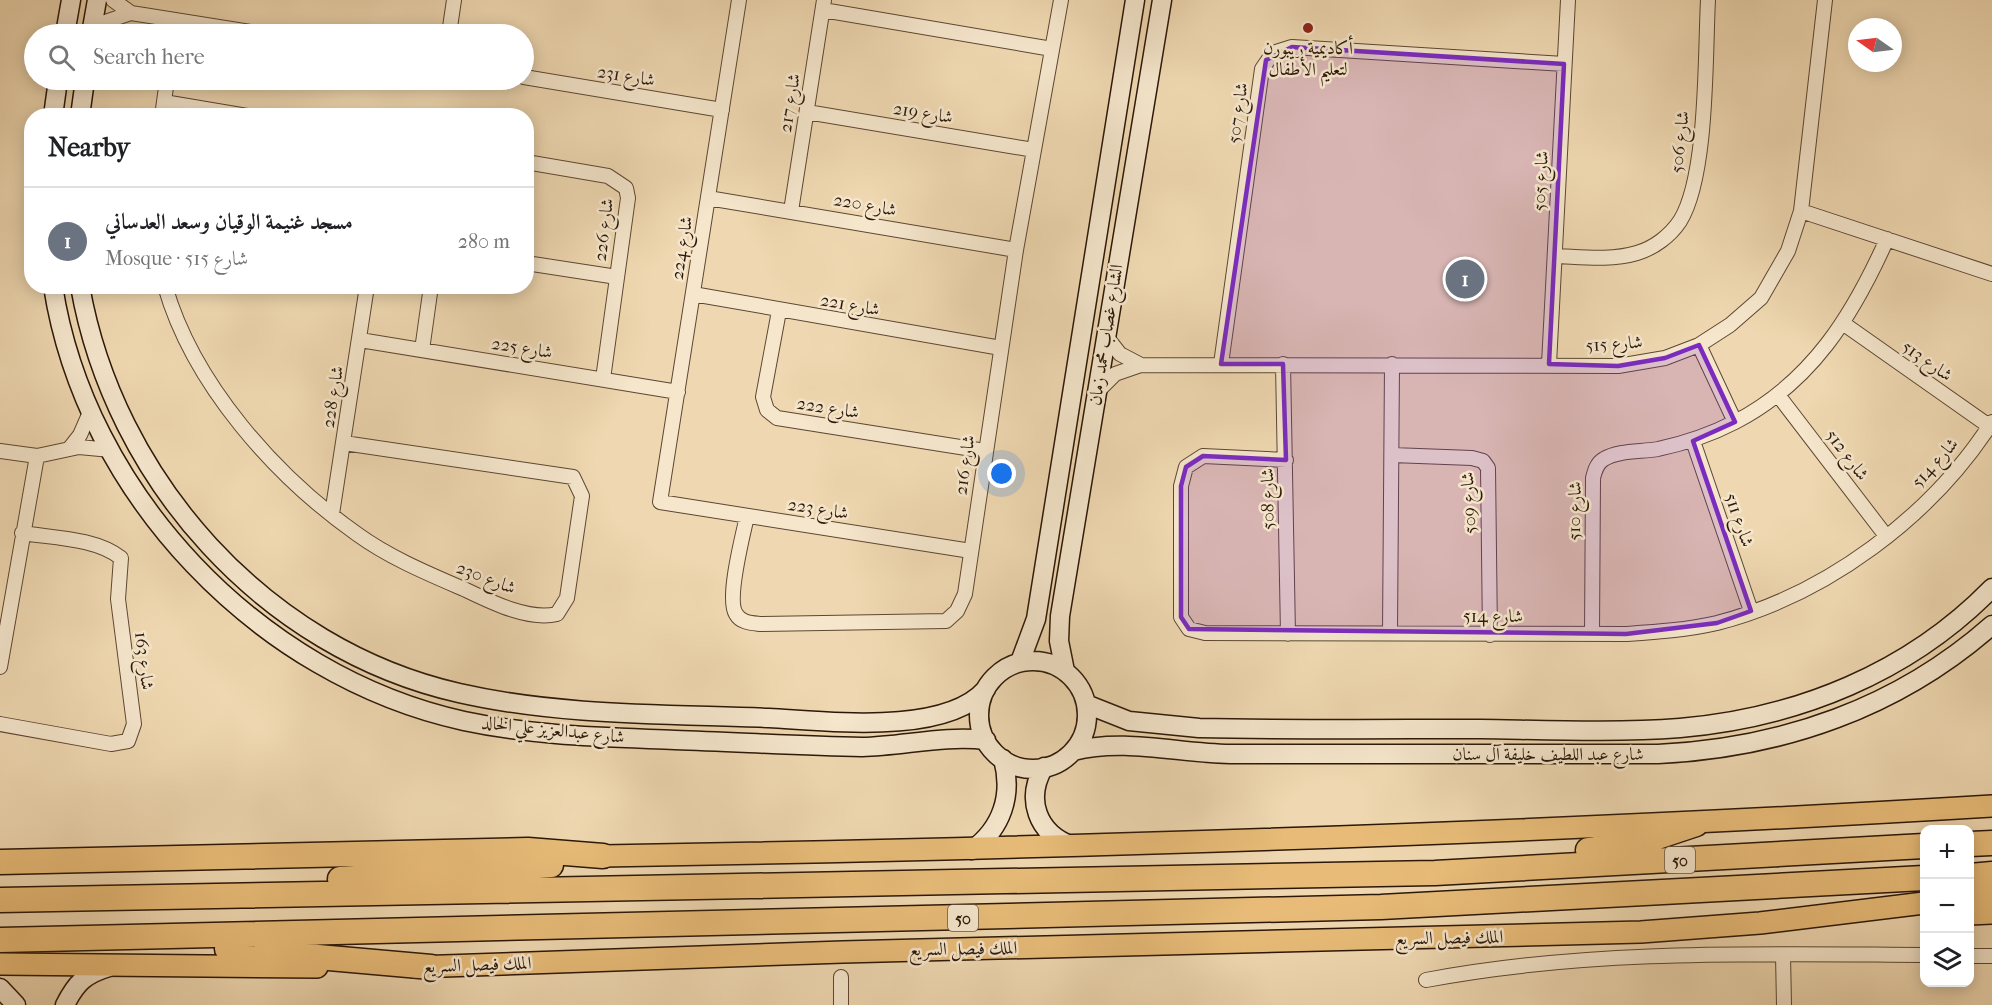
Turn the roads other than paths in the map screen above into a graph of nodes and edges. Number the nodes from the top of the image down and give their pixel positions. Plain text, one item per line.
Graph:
1 (71, 0) edge
2 (97, 0) edge
3 (113, 0) edge
4 (454, 0) edge
5 (739, 0) edge
6 (1061, 0) edge
7 (1135, 0) edge
8 (1162, 0) edge
9 (1568, 0) edge
10 (1708, 0) edge
11 (1825, 0) edge
12 (824, 5) edge
13 (131, 13) junction
14 (176, 20) junction
15 (67, 24) edge
16 (93, 24) edge
17 (103, 24) edge
18 (175, 24) edge
19 (201, 24) edge
20 (450, 24) edge
21 (1052, 49) junction
22 (1564, 64) junction
23 (534, 79) edge
24 (57, 90) edge
25 (84, 90) edge
26 (166, 90) edge
27 (54, 108) edge
28 (81, 108) edge
29 (163, 108) edge
30 (722, 110) junction
31 (807, 112) junction
32 (1034, 150) junction
33 (534, 163) edge
34 (708, 198) junction
35 (791, 211) junction
36 (1801, 211) junction
37 (1887, 239) junction
38 (1016, 250) junction
39 (1555, 256) junction
40 (534, 264) edge
41 (1992, 274) edge
42 (617, 277) junction
43 (55, 294) edge
44 (82, 294) edge
45 (167, 294) edge
46 (366, 294) edge
47 (430, 294) edge
48 (693, 294) junction
49 (779, 311) junction
50 (1844, 324) junction
51 (1106, 335) junction
52 (360, 340) junction
53 (1698, 345) junction
54 (1001, 348) junction
55 (422, 350) junction
56 (1221, 364) junction
57 (1282, 364) junction
58 (1392, 364) junction
59 (1549, 364) junction
60 (1141, 365) junction
61 (603, 379) junction
62 (678, 392) junction
63 (1096, 395) junction
64 (1778, 395) junction
65 (91, 410) junction
66 (1735, 422) junction
67 (1991, 424) edge
68 (1693, 441) junction
69 (344, 443) junction
70 (69, 449) junction
71 (111, 450) junction
72 (0, 451) edge
73 (985, 451) junction
74 (1392, 455) junction
75 (37, 456) junction
76 (1286, 460) junction
77 (660, 502) joint
78 (332, 514) junction
79 (747, 516) junction
80 (22, 533) junction
81 (1886, 536) junction
82 (971, 551) junction
83 (1992, 588) edge
84 (1751, 611) junction
85 (1992, 625) edge
86 (1390, 632) junction
87 (1288, 634) junction
88 (1592, 634) junction
89 (1490, 635) junction
90 (1020, 662) junction
91 (0, 668) edge
92 (1065, 671) junction
93 (986, 688) junction
94 (1086, 704) junction
95 (0, 724) edge
96 (1597, 730) junction
97 (986, 740) junction
98 (1073, 751) junction
99 (1514, 753) junction
100 (1003, 759) junction
101 (1044, 767) junction
102 (1992, 806) edge
103 (1696, 824) junction
104 (1992, 843) edge
105 (1974, 844) edge
106 (1072, 846) junction
107 (1920, 846) edge
108 (972, 850) junction
109 (603, 856) junction
110 (0, 862) edge
111 (1435, 873) junction
112 (1992, 874) edge
113 (1974, 876) edge
114 (1920, 878) edge
115 (1992, 895) edge
116 (190, 896) junction
117 (1974, 897) edge
118 (0, 900) edge
119 (1920, 903) edge
120 (1974, 914) edge
121 (1992, 914) edge
122 (1819, 916) junction
123 (1920, 916) edge
124 (108, 939) junction
125 (0, 940) edge
126 (1783, 954) junction
127 (1920, 955) edge
128 (1974, 956) edge
129 (1992, 956) edge
130 (0, 964) edge
131 (113, 966) junction
132 (431, 967) junction
133 (841, 976) dead end
134 (1426, 980) dead end
135 (0, 987) edge
136 (16, 1005) edge
137 (65, 1005) edge
138 (841, 1005) edge
139 (1784, 1005) edge

1 - 15 street
2 - 16 street
3 - 13 street
4 - 20 street
5 - 30 street, شارع 224
6 - 21 street, شارع 216
7 - 90 street, الشارع غصاب محمد زمان
8 - 51 street, الشارع غصاب محمد زمان
9 - 22 street, شارع 505
10 - 39 street, شارع 506
11 - 36 street, شارع 515
12 - 21 street
12 - 31 street, شارع 217
13 - 14 street
13 - 17 street
14 - 18 street
14 - 19 street
21 - 32 street, شارع 216
22 - 39 street, شارع 505
22 - 56 street, شارع 507
23 - 30 street, شارع 231
24 - 27 street
25 - 28 street
26 - 29 street
30 - 34 street, شارع 224
31 - 32 street, شارع 219
31 - 35 street, شارع 217
32 - 38 street, شارع 216
33 - 42 street, شارع 226
34 - 35 street, شارع 220
34 - 48 street, شارع 224
35 - 38 street, شارع 220
36 - 37 street
36 - 53 street, شارع 515
37 - 41 street
37 - 50 street, شارع 510
38 - 54 street, شارع 216
39 - 59 street, شارع 505
40 - 42 street
42 - 61 street, شارع 226
43 - 65 street, شارع عبدالعزيز علي الخالد
44 - 93 street, شارع عبدالعزيز علي الخالد
45 - 78 street, شارع 230
46 - 52 street, شارع 228
47 - 55 street
48 - 49 street, شارع 221
48 - 62 street, شارع 224
49 - 54 street, شارع 221
49 - 73 street, شارع 222
50 - 64 street, شارع 510
50 - 67 street, شارع 513
51 - 60 street
51 - 63 street, الشارع غصاب محمد زمان
52 - 55 street, شارع 225
52 - 69 street, شارع 228
53 - 59 street, شارع 515
53 - 66 street
54 - 73 street, شارع 216
55 - 61 street, شارع 225
56 - 57 street, شارع 515
56 - 60 street, شارع 515
57 - 58 street, شارع 515
57 - 76 street, شارع 508
58 - 59 street, شارع 515
58 - 74 street
60 - 63 street, شارع 515
61 - 62 street, شارع 225
62 - 77 street, شارع 224
63 - 92 street, الشارع غصاب محمد زمان
64 - 66 street, شارع 510
64 - 81 street, شارع 512
65 - 70 street
65 - 71 street, شارع عبدالعزيز علي الخالد
66 - 68 street, شارع 510
67 - 81 street, شارع 514
68 - 84 street, شارع 511
68 - 88 street, شارع 510
69 - 78 street, شارع 228
69 - 78 street, شارع 230
70 - 71 street
70 - 75 street
71 - 97 street, شارع عبدالعزيز علي الخالد
72 - 75 street
73 - 82 street, شارع 216
74 - 86 street
74 - 89 street, شارع 509
75 - 80 street
76 - 87 street, شارع 508
76 - 87 street, شارع 514
77 - 79 street, شارع 223
79 - 82 street, شارع 223
79 - 82 street, شارع 216
80 - 91 street
80 - 95 street, شارع 163
81 - 84 street, شارع 514
83 - 96 street, شارع عبد اللطيف خليفة آل سنان
84 - 88 street, شارع 514
85 - 99 street, شارع عبد اللطيف خليفة آل سنان
86 - 87 street, شارع 514
86 - 89 street, شارع 514
88 - 89 street, شارع 514
90 - 92 street
90 - 93 street
92 - 94 street
93 - 97 street
94 - 96 street, شارع عبد اللطيف خليفة آل سنان
94 - 98 street
96 - 99 street
97 - 100 street
98 - 99 street, شارع عبد اللطيف خليفة آل سنان
98 - 101 street
100 - 101 street
100 - 108 street
101 - 106 street
102 - 103 main road
103 - 106 main road
103 - 111 highway
104 - 105 highway
106 - 108 main road
107 - 111 highway, 50
108 - 109 main road
109 - 110 highway
109 - 116 highway
111 - 116 highway, 50
112 - 113 highway
114 - 124 highway, الملك فيصل السريع / 50
115 - 117 main road
116 - 118 highway, 50
119 - 122 main road, الملك فيصل السريع
120 - 121 main road
122 - 123 main road
122 - 132 main road, الملك فيصل السريع
124 - 125 highway, الملك فيصل السريع / 50
124 - 132 highway
126 - 127 street
126 - 134 street
126 - 139 street
128 - 129 street
130 - 131 main road, الملك فيصل السريع
131 - 132 main road, الملك فيصل السريع
131 - 137 street
133 - 138 street
135 - 136 street

